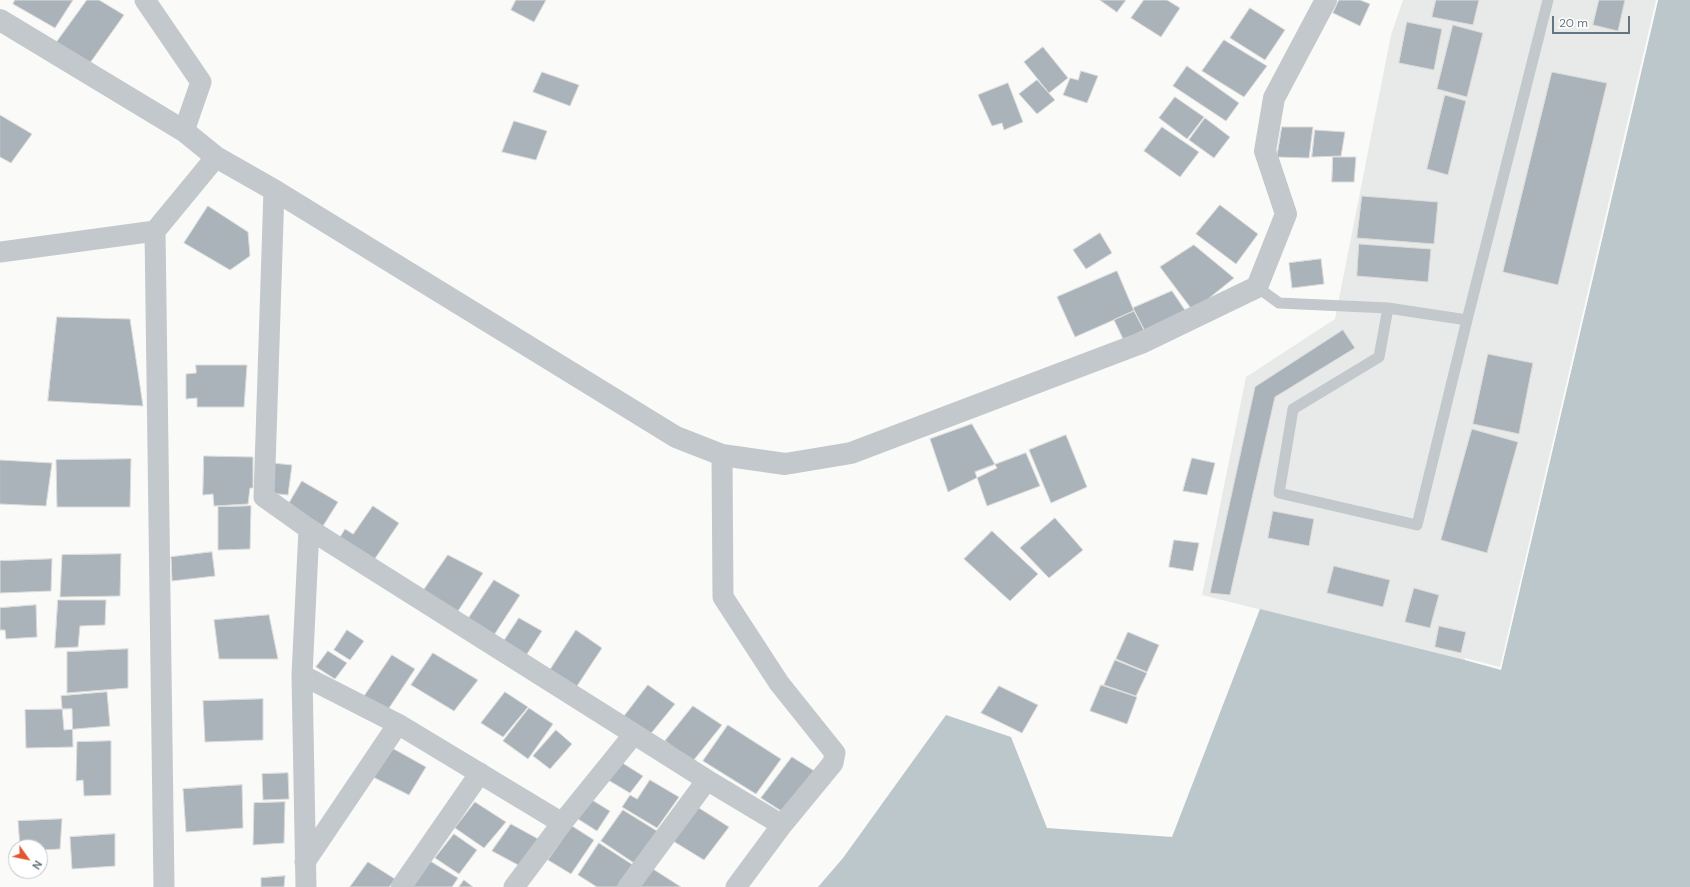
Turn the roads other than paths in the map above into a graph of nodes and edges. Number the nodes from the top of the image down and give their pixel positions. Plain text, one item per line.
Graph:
1 (145, 0) edge
2 (1326, 0) edge
3 (1548, 0) edge
4 (0, 20) edge
5 (184, 131) junction
6 (216, 157) junction
7 (274, 190) junction
8 (155, 231) junction
9 (0, 252) edge
10 (1257, 287) junction
11 (1388, 308) junction
12 (1466, 320) junction
13 (722, 455) junction
14 (309, 529) junction
15 (302, 675) junction
16 (398, 724) junction
17 (634, 734) junction
18 (480, 773) junction
19 (707, 780) junction
20 (562, 823) junction
21 (782, 825) junction
22 (305, 862) junction
23 (164, 887) edge
24 (306, 887) edge
25 (401, 887) edge
26 (514, 887) edge
27 (628, 887) edge
28 (736, 887) edge

1 - 5 street
2 - 10 street
3 - 12 lane
4 - 5 street
5 - 6 street
6 - 7 street
6 - 8 street
7 - 13 street
7 - 14 street
8 - 9 street
8 - 23 street
10 - 11 lane
10 - 13 street
11 - 12 lane
11 - 12 lane
13 - 21 street
14 - 15 street
14 - 17 street
15 - 16 street
15 - 22 street
16 - 18 street
16 - 22 street
17 - 19 street
17 - 20 street
18 - 20 street
18 - 25 street
19 - 21 street
19 - 27 street
20 - 26 street
21 - 28 street
22 - 24 street

